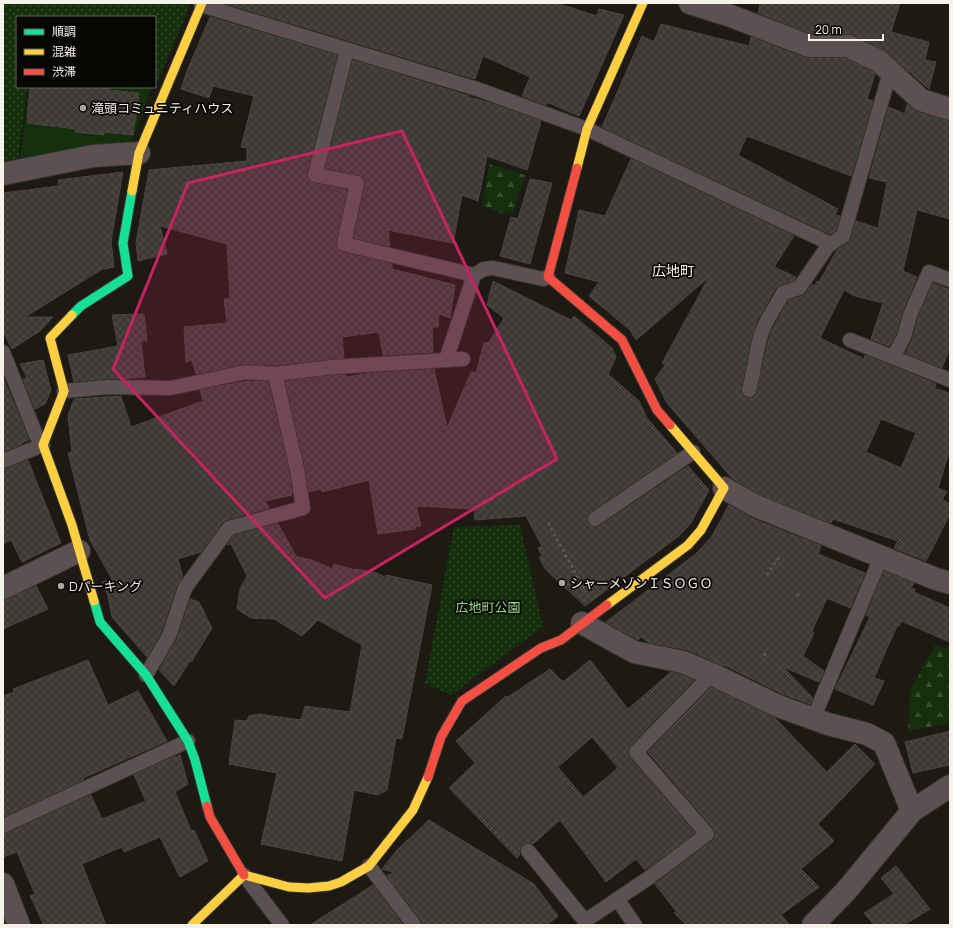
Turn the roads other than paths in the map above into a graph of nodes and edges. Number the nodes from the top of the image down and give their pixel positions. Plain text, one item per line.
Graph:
1 (690, 3) edge
2 (201, 4) edge
3 (638, 4) edge
4 (347, 50) junction
5 (890, 72) junction
6 (950, 109) edge
7 (587, 129) junction
8 (139, 153) junction
9 (3, 174) edge
10 (831, 244) junction
11 (474, 275) junction
12 (548, 277) junction
13 (950, 280) edge
14 (850, 340) dead end
15 (3, 352) edge
16 (893, 357) junction
17 (463, 359) dead end
18 (446, 360) junction
19 (275, 374) junction
20 (8, 379) edge
21 (950, 380) edge
22 (749, 390) dead end
23 (64, 391) junction
24 (43, 445) junction
25 (693, 452) junction
26 (3, 461) edge
27 (724, 488) junction
28 (595, 520) dead end
29 (78, 551) junction
30 (881, 557) junction
31 (950, 583) edge
32 (3, 588) edge
33 (582, 623) junction
34 (712, 674) junction
35 (146, 675) junction
36 (813, 719) junction
37 (188, 741) junction
38 (950, 786) edge
39 (912, 811) junction
40 (3, 826) edge
41 (528, 851) dead end
42 (369, 866) junction
43 (244, 875) junction
44 (3, 884) edge
45 (617, 899) junction
46 (582, 923) edge
47 (19, 925) edge
48 (192, 925) edge
49 (282, 925) edge
50 (414, 925) edge
51 (636, 925) edge
52 (813, 925) edge

1 - 5 street
2 - 4 lane
2 - 8 street
3 - 7 street
4 - 7 lane
4 - 11 lane
5 - 6 street
5 - 10 lane
7 - 10 lane
7 - 12 street
8 - 9 street
8 - 23 street
10 - 22 lane
11 - 12 lane
11 - 18 lane
12 - 25 street
13 - 16 lane
14 - 16 lane
15 - 20 lane
16 - 21 lane
17 - 18 lane
18 - 19 lane
19 - 23 lane
19 - 35 lane
20 - 24 lane
23 - 24 street
24 - 26 lane
24 - 29 street
25 - 27 street
25 - 28 lane
27 - 30 street
27 - 33 street
29 - 32 street
29 - 35 street
30 - 31 street
30 - 36 lane
33 - 34 street
33 - 42 street
34 - 36 street
34 - 45 lane
35 - 37 street
36 - 39 street
37 - 40 lane
37 - 43 street
38 - 39 street
39 - 52 street
41 - 46 lane
42 - 43 street
42 - 50 lane
43 - 48 street
43 - 49 lane
44 - 47 street
45 - 46 lane
45 - 51 lane

